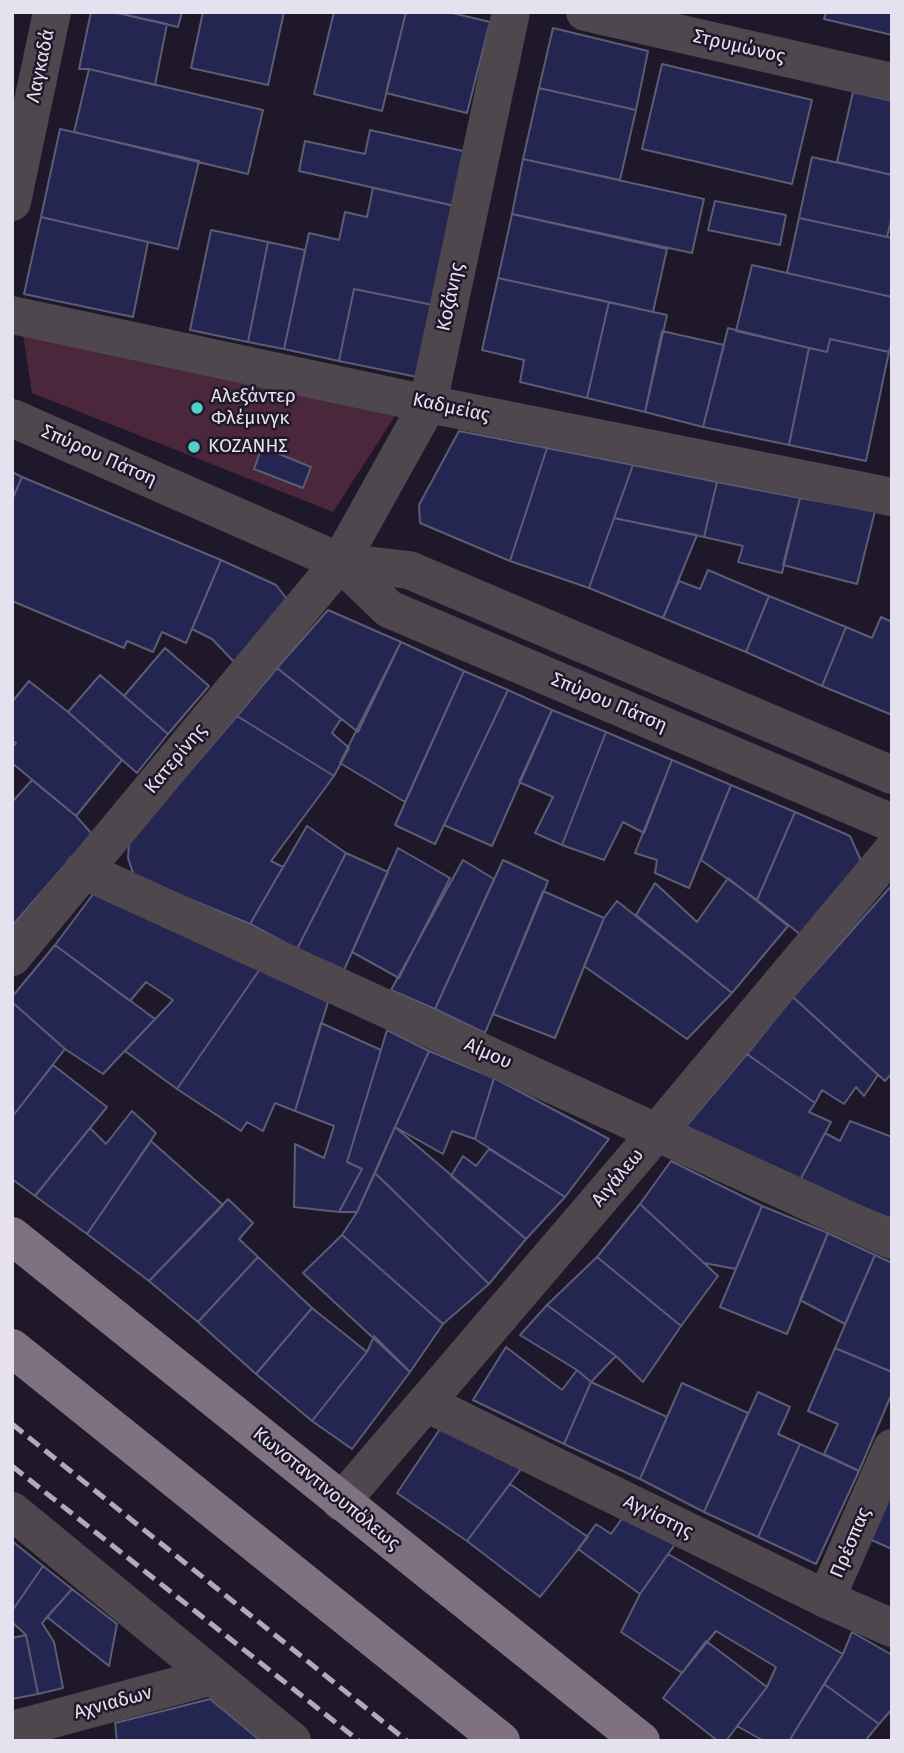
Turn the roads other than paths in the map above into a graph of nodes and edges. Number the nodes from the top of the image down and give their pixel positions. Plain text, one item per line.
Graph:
1 (52, 12) edge
2 (512, 12) edge
3 (585, 12) edge
4 (892, 82) edge
5 (12, 202) edge
6 (12, 315) edge
7 (428, 404) junction
8 (12, 418) edge
9 (890, 489) edge
10 (340, 562) junction
11 (892, 775) edge
12 (892, 823) edge
13 (892, 851) edge
14 (83, 870) junction
15 (12, 957) edge
16 (657, 1132) junction
17 (12, 1236) edge
18 (892, 1240) edge
19 (12, 1348) edge
20 (426, 1403) junction
21 (892, 1448) edge
22 (341, 1502) junction
23 (12, 1511) edge
24 (826, 1600) junction
25 (892, 1628) edge
26 (213, 1676) junction
27 (84, 1726) edge
28 (12, 1730) edge
29 (292, 1741) edge
30 (501, 1741) edge
31 (641, 1741) edge

1 - 5 street, Λαγκαδά
2 - 7 street, Κοζάνης
3 - 4 street, Στρυμώνος
6 - 7 street, Καδμείας
7 - 9 street, Καδμείας
7 - 10 street, Κοζάνης
8 - 10 street, Σπύρου Πάτση
10 - 11 street, Σπύρου Πάτση
10 - 12 street, Σπύρου Πάτση
10 - 14 street, Κατερίνης
13 - 16 street, Αιγάλεω
14 - 15 street, Κατερίνης
14 - 16 street, Αίμου
16 - 18 street, Αίμου
16 - 20 street, Αιγάλεω
17 - 22 main road, Κωνσταντινουπόλεως
19 - 30 main road
20 - 22 street, Αιγάλεω
20 - 24 street, Αγγίστης
21 - 24 street, Πρέσπας
22 - 31 main road, Κωνσταντινουπόλεως
23 - 26 street
24 - 25 street, Αγγίστης
26 - 27 street, Αχνιαδων
26 - 29 street
27 - 28 street, Αχνιαδων

